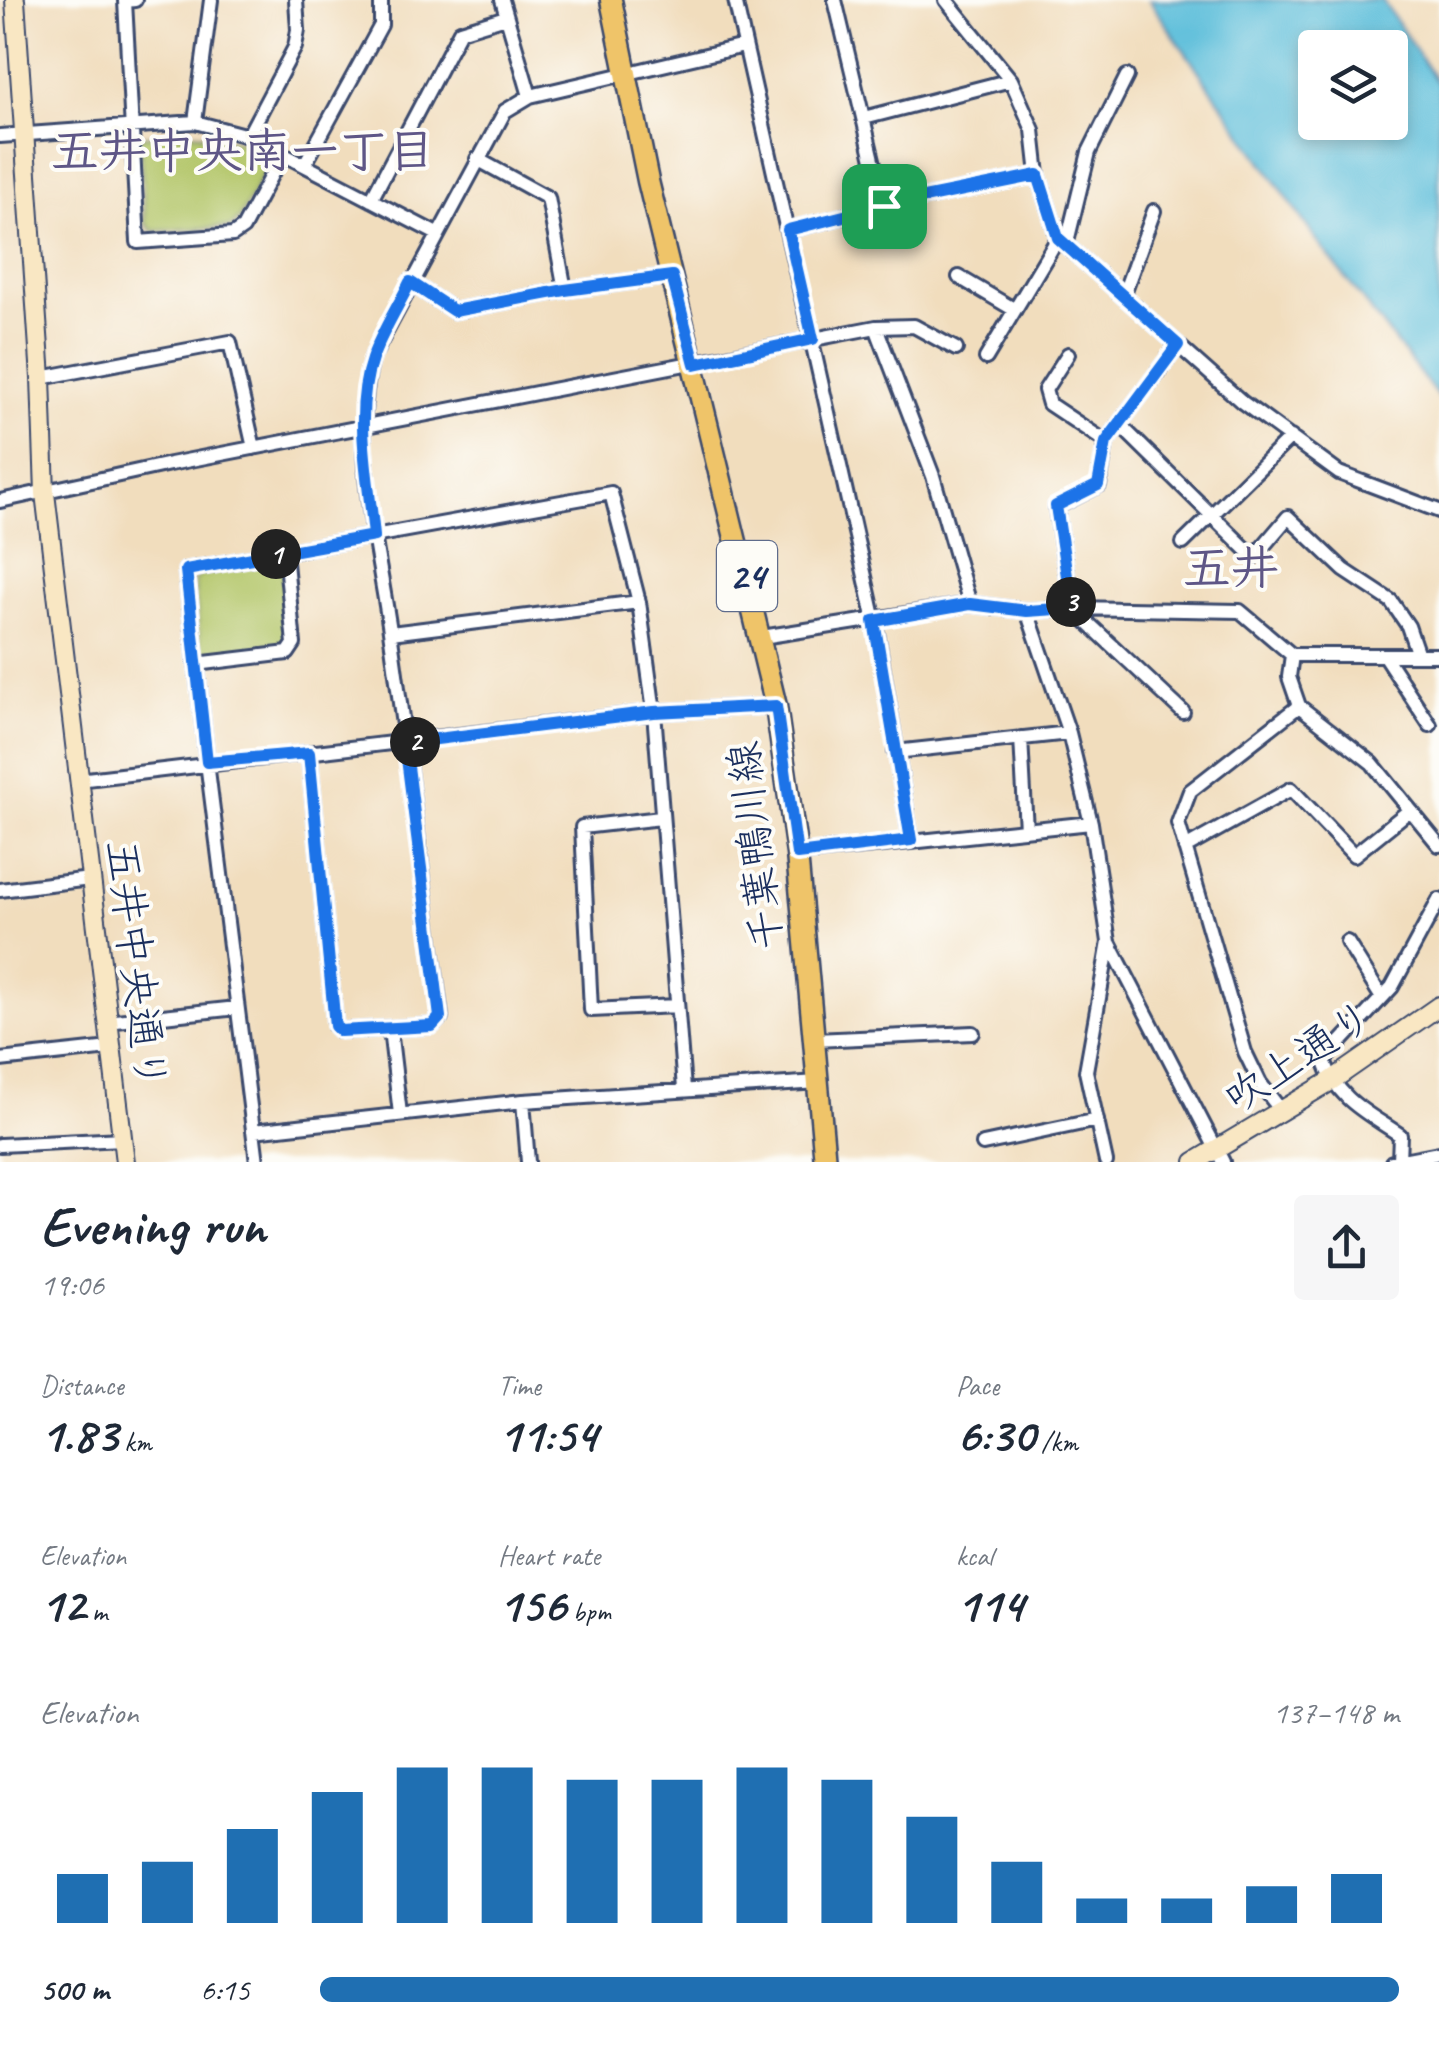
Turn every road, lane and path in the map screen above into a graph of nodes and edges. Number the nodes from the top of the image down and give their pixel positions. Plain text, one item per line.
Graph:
1 (16, 0) edge
2 (136, 0) edge
3 (211, 0) edge
4 (296, 0) edge
5 (381, 0) edge
6 (502, 0) edge
7 (611, 0) edge
8 (736, 0) edge
9 (836, 0) edge
10 (946, 0) edge
11 (506, 17) junction
12 (744, 46) junction
13 (624, 74) junction
14 (1127, 76) dead end
15 (1011, 80) junction
16 (530, 96) junction
17 (864, 118) junction
18 (195, 122) junction
19 (129, 125) junction
20 (24, 134) junction
21 (0, 136) edge
22 (248, 136) junction
23 (283, 153) junction
24 (477, 158) junction
25 (306, 164) junction
26 (1038, 175) junction
27 (371, 200) junction
28 (884, 206) junction
29 (1154, 211) dead end
30 (788, 230) junction
31 (437, 234) junction
32 (1062, 242) junction
33 (672, 276) junction
34 (959, 278) dead end
35 (410, 282) junction
36 (565, 290) junction
37 (1123, 296) junction
38 (1015, 310) junction
39 (876, 327) junction
40 (813, 339) junction
41 (1178, 345) junction
42 (956, 349) dead end
43 (1068, 354) dead end
44 (986, 358) dead end
45 (695, 364) junction
46 (41, 378) junction
47 (1119, 424) junction
48 (364, 427) junction
49 (1290, 437) junction
50 (1106, 442) junction
51 (254, 448) junction
52 (44, 493) junction
53 (0, 501) edge
54 (1439, 511) edge
55 (1210, 516) junction
56 (374, 536) junction
57 (1183, 543) dead end
58 (285, 552) junction
59 (638, 602) junction
60 (970, 604) junction
61 (1072, 608) junction
62 (1027, 611) junction
63 (874, 621) junction
64 (391, 633) junction
65 (762, 636) junction
66 (1292, 655) junction
67 (1384, 655) junction
68 (1418, 655) junction
69 (1439, 655) edge
70 (196, 664) junction
71 (776, 706) junction
72 (1298, 706) junction
73 (654, 712) junction
74 (1182, 712) dead end
75 (1430, 725) dead end
76 (1070, 733) junction
77 (1020, 738) junction
78 (405, 743) junction
79 (896, 752) junction
80 (309, 753) junction
81 (207, 762) junction
82 (78, 780) junction
83 (1410, 810) junction
84 (660, 818) junction
85 (1090, 824) junction
86 (1026, 830) junction
87 (911, 840) junction
88 (1439, 844) edge
89 (1185, 848) junction
90 (797, 854) junction
91 (90, 879) junction
92 (0, 890) edge
93 (1439, 900) edge
94 (1109, 942) junction
95 (1347, 942) dead end
96 (1382, 998) junction
97 (677, 1006) junction
98 (1439, 1006) edge
99 (237, 1008) junction
100 (107, 1022) junction
101 (390, 1030) junction
102 (973, 1033) dead end
103 (814, 1040) junction
104 (110, 1048) junction
105 (0, 1060) edge
106 (1331, 1081) junction
107 (819, 1082) junction
108 (684, 1089) junction
109 (523, 1101) junction
110 (1282, 1112) junction
111 (400, 1114) junction
112 (1097, 1120) junction
113 (252, 1130) junction
114 (123, 1139) junction
115 (983, 1144) dead end
116 (0, 1145) edge
117 (1439, 1152) edge
118 (1220, 1157) edge
119 (1395, 1161) edge
120 (126, 1162) edge
121 (257, 1162) edge
122 (528, 1162) edge
123 (825, 1162) edge
124 (1106, 1162) edge
125 (1195, 1162) edge

1 - 20 street, 五井中央通り
2 - 19 street
3 - 18 street
4 - 22 street
5 - 25 street
6 - 11 street
7 - 13 main road, 千葉鴨川線 / 24
8 - 12 street
9 - 17 street
10 - 15 street
11 - 16 street
11 - 27 street
12 - 13 street
12 - 30 street
13 - 16 street
13 - 33 main road, 千葉鴨川線 / 24
14 - 32 street
15 - 17 street
15 - 26 street
16 - 24 street
17 - 28 street
18 - 19 street
18 - 22 street
19 - 20 street
19 - 23 street
20 - 21 street
20 - 46 street, 五井中央通り
22 - 23 street
23 - 25 street
24 - 31 street
24 - 36 street
25 - 27 street
26 - 28 street
26 - 32 street
27 - 31 street
28 - 30 street
29 - 37 street
30 - 40 street
31 - 35 street
32 - 37 street
32 - 38 street
33 - 36 street
33 - 45 main road, 千葉鴨川線 / 24
34 - 38 street
35 - 36 street
35 - 48 street
37 - 41 street
38 - 44 street
39 - 40 street
39 - 42 street
39 - 60 street
40 - 45 street
40 - 63 street
41 - 47 street
41 - 49 street
43 - 50 street
45 - 48 street
45 - 65 main road, 千葉鴨川線 / 24
46 - 51 street
46 - 52 street, 五井中央通り
47 - 50 street
47 - 55 street
48 - 51 street
48 - 56 street
49 - 54 street
49 - 55 street
50 - 61 street
51 - 52 street
52 - 53 street
52 - 82 street, 五井中央通り
55 - 57 street
55 - 68 street
56 - 58 street
56 - 59 street
56 - 64 street
58 - 70 street
58 - 70 street
59 - 64 street
59 - 73 street
60 - 62 street
60 - 63 street
61 - 62 street
61 - 66 street
61 - 74 street
62 - 76 street
63 - 65 street
63 - 79 street
64 - 78 street
65 - 71 main road, 千葉鴨川線 / 24
66 - 67 street
66 - 72 street
67 - 68 street
67 - 75 street
68 - 69 street
70 - 81 street
71 - 73 street
71 - 90 main road, 千葉鴨川線 / 24
72 - 83 street
72 - 89 street
73 - 78 street
73 - 84 street
76 - 77 street
76 - 85 street
77 - 79 street
77 - 86 street
78 - 80 street
78 - 101 street
79 - 87 street
80 - 81 street
80 - 101 street
81 - 82 street
81 - 99 street
82 - 91 street, 五井中央通り
83 - 88 street
83 - 89 street
84 - 97 street
84 - 97 street
85 - 86 street
85 - 94 street
86 - 87 street
87 - 90 street
89 - 110 street
90 - 103 main road, 千葉鴨川線 / 24
91 - 92 street
91 - 100 street, 五井中央通り
93 - 96 street
94 - 112 street
94 - 118 street
95 - 96 street
96 - 106 street
97 - 108 street
98 - 106 street, 吹上通り
99 - 100 street
99 - 113 street
100 - 104 street, 五井中央通り
101 - 111 street
102 - 103 street
103 - 107 main road, 千葉鴨川線 / 24
104 - 105 street
104 - 114 street, 五井中央通り
106 - 110 street, 吹上通り
106 - 119 street
107 - 108 street
107 - 123 main road, 千葉鴨川線 / 24
108 - 109 street
109 - 111 street
109 - 122 street
110 - 118 street, 吹上通り
111 - 113 street
112 - 115 street
112 - 124 street
113 - 121 street
114 - 116 street
114 - 120 street, 五井中央通り
117 - 119 street
118 - 125 street, 吹上通り

